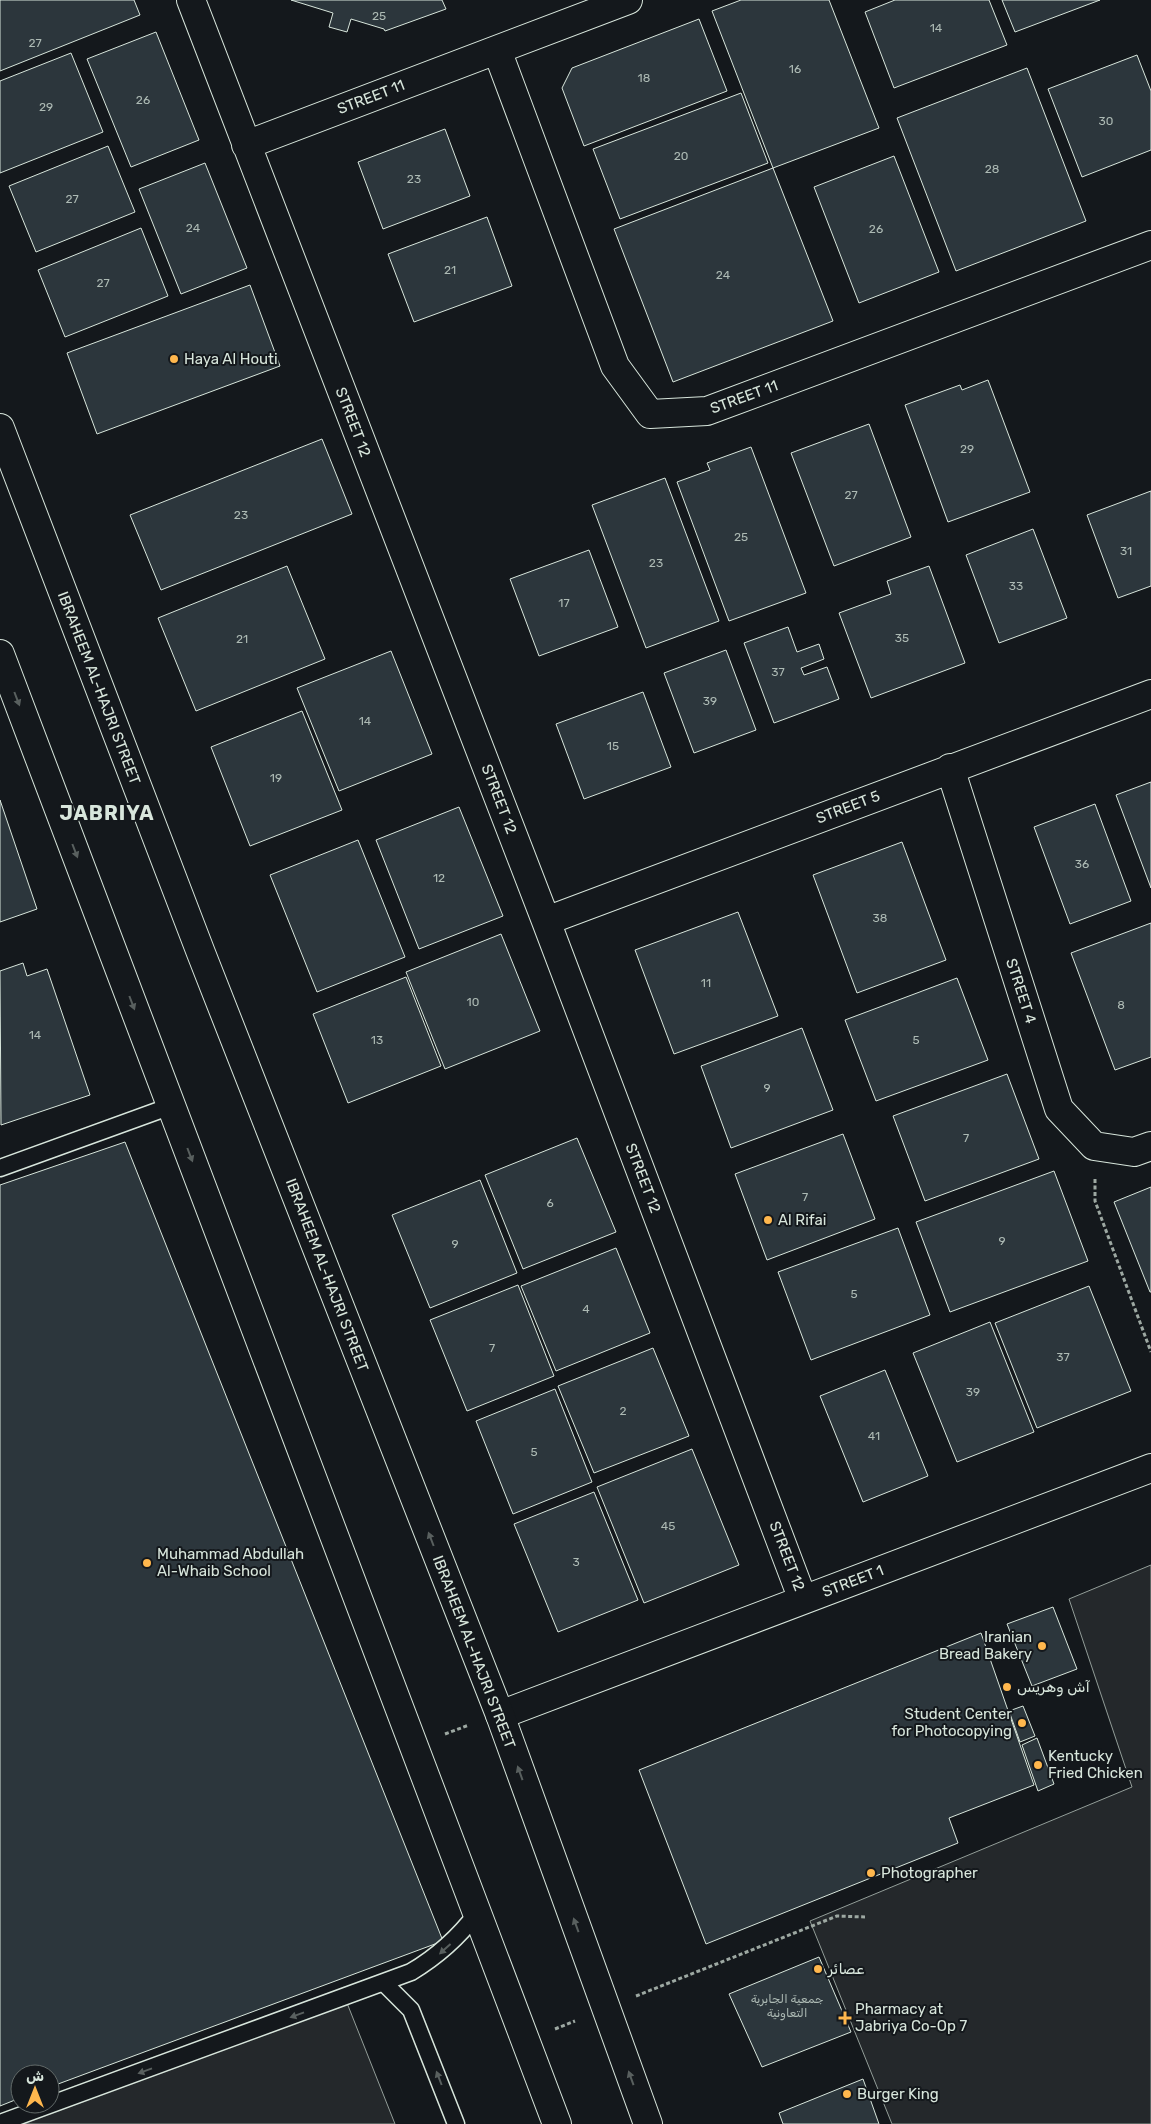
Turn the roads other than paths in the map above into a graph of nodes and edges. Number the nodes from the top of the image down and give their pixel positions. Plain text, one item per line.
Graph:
1 (191, 0) edge
2 (628, 0) edge
3 (497, 50) junction
4 (246, 145) junction
5 (1151, 245) edge
6 (0, 428) edge
7 (0, 481) edge
8 (0, 654) edge
9 (1151, 694) edge
10 (950, 768) junction
11 (130, 770) junction
12 (546, 921) junction
13 (171, 1106) junction
14 (1151, 1146) edge
15 (0, 1168) edge
16 (1151, 1468) edge
17 (804, 1600) junction
18 (500, 1715) junction
19 (477, 1913) junction
20 (384, 1983) junction
21 (0, 2124) edge
22 (456, 2124) edge
23 (557, 2124) edge
24 (648, 2124) edge

1 - 4 street, STREET 12
2 - 3 street, STREET 11
3 - 4 street, STREET 11
3 - 5 street, STREET 11
4 - 12 street, STREET 12
6 - 11 street, IBRAHEEM AL-HAJRI STREET
7 - 11 street
8 -> 13 street
9 - 10 street, STREET 5
10 - 12 street, STREET 5
10 - 14 street, STREET 4
18 -> 11 street, IBRAHEEM AL-HAJRI STREET
12 - 17 street, STREET 12
13 - 15 lane
13 -> 19 street
16 - 17 street, STREET 1
17 - 18 street, STREET 1
24 -> 18 street, IBRAHEEM AL-HAJRI STREET
19 -> 20 lane
19 - 23 street
20 -> 21 lane
22 -> 20 lane

